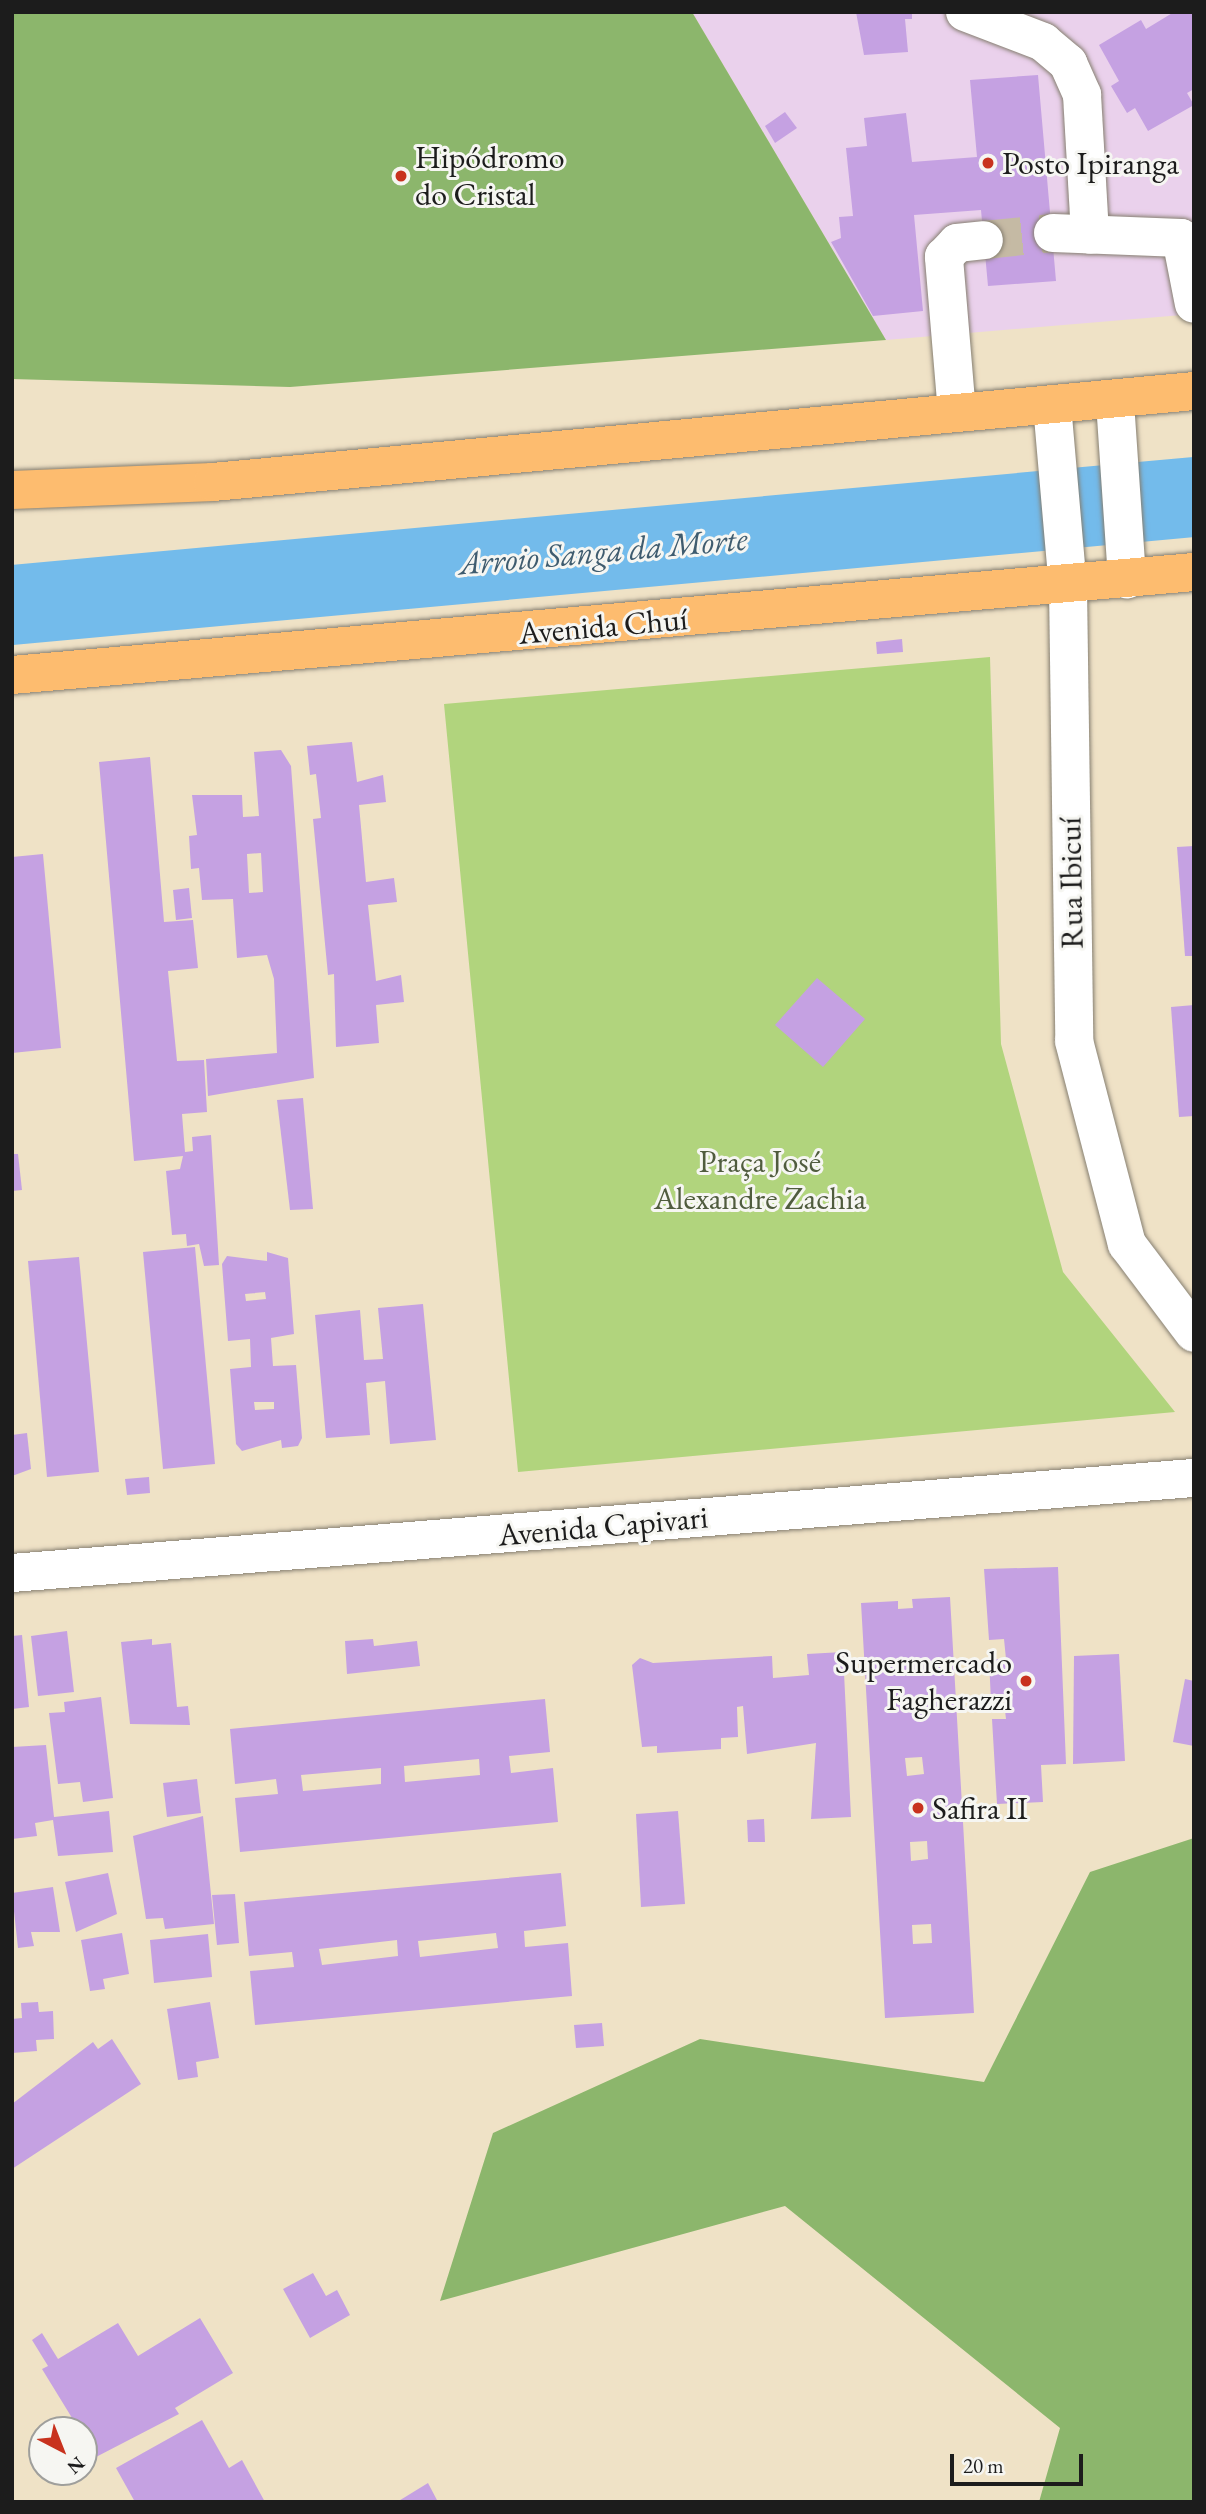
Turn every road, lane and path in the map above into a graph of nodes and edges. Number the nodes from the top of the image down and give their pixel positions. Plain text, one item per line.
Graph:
1 (965, 12) edge
2 (984, 240) tunnel mouth
3 (1194, 304) edge
4 (1194, 391) edge
5 (1115, 402) junction
6 (1052, 405) junction
7 (957, 413) junction
8 (12, 489) edge
9 (1194, 572) edge
10 (1127, 580) junction
11 (1068, 587) junction
12 (12, 675) edge
13 (1194, 1333) edge
14 (1194, 1478) edge
15 (12, 1573) edge

1 - 3 street
2 - 7 street
4 - 5 main road
5 - 6 main road
5 - 10 street
6 - 7 main road
6 - 11 street, Rua Ibicuí
7 - 8 main road
9 - 10 main road, Avenida Chuí
10 - 11 main road, Avenida Chuí
11 - 12 main road, Avenida Chuí
11 - 13 street, Rua Ibicuí
14 - 15 street, Avenida Capivari

